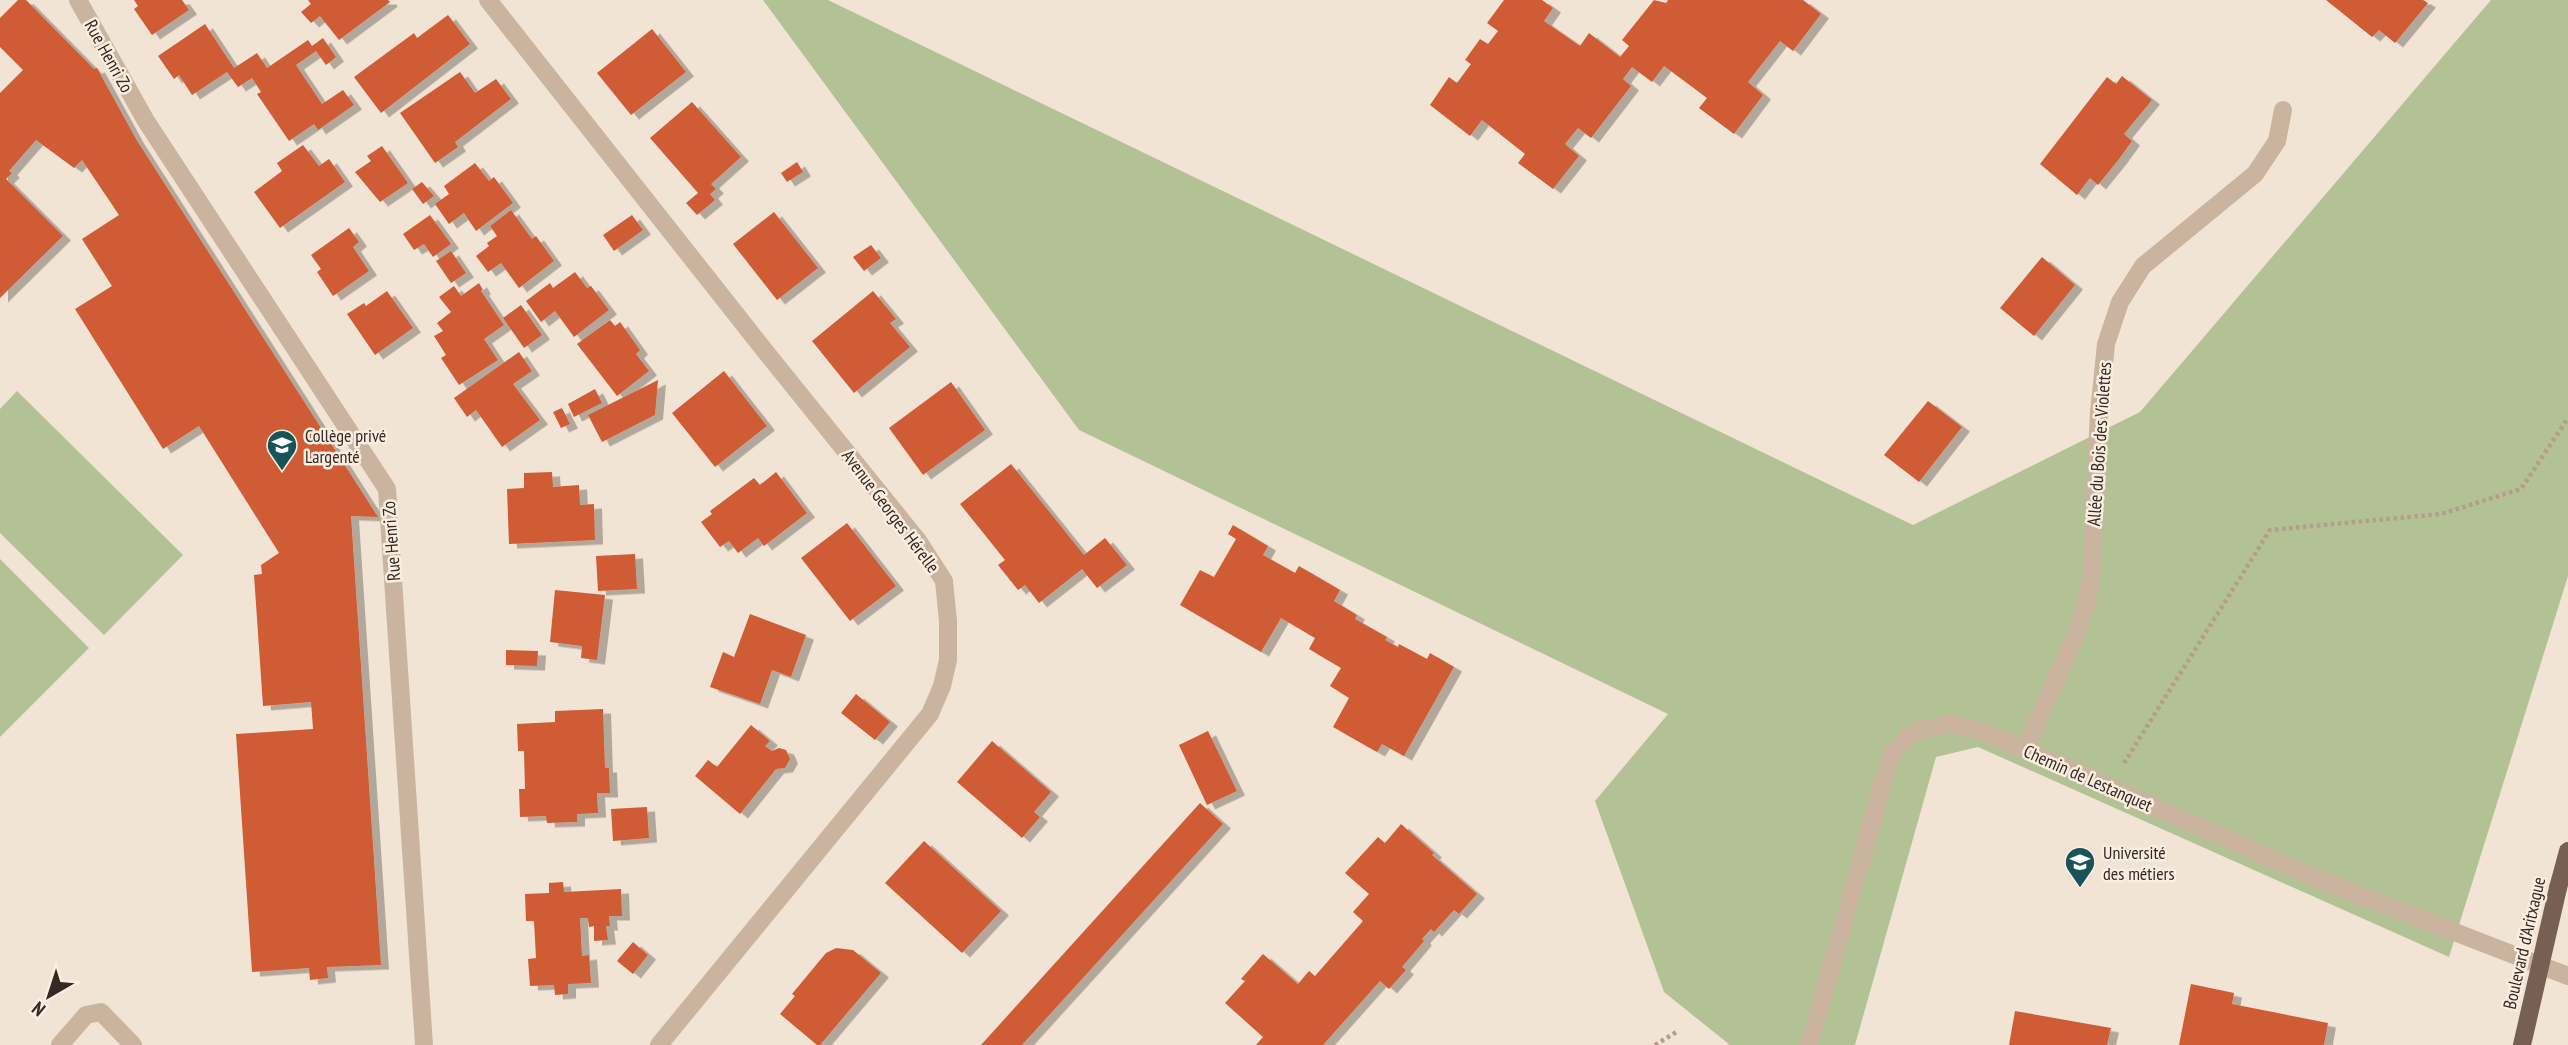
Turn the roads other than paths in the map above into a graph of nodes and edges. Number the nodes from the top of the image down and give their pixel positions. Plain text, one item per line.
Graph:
1 (78, 0) edge
2 (488, 0) edge
3 (2283, 110) dead end
4 (2025, 749) junction
5 (2568, 850) edge
6 (2568, 976) edge
7 (60, 1045) edge
8 (133, 1045) edge
9 (424, 1045) edge
10 (659, 1045) edge
11 (1809, 1045) edge
12 (2522, 1045) edge

1 - 9 street, Rue Henri Zo
2 - 10 street, Avenue Georges Hérelle
3 - 4 street, Allée du Bois des Violettes
4 - 6 street, Chemin de Lestanquet
4 - 11 street, Chemin de Lestanquet
5 - 12 main road, Boulevard d'Aritxague, bridge
7 - 8 street

